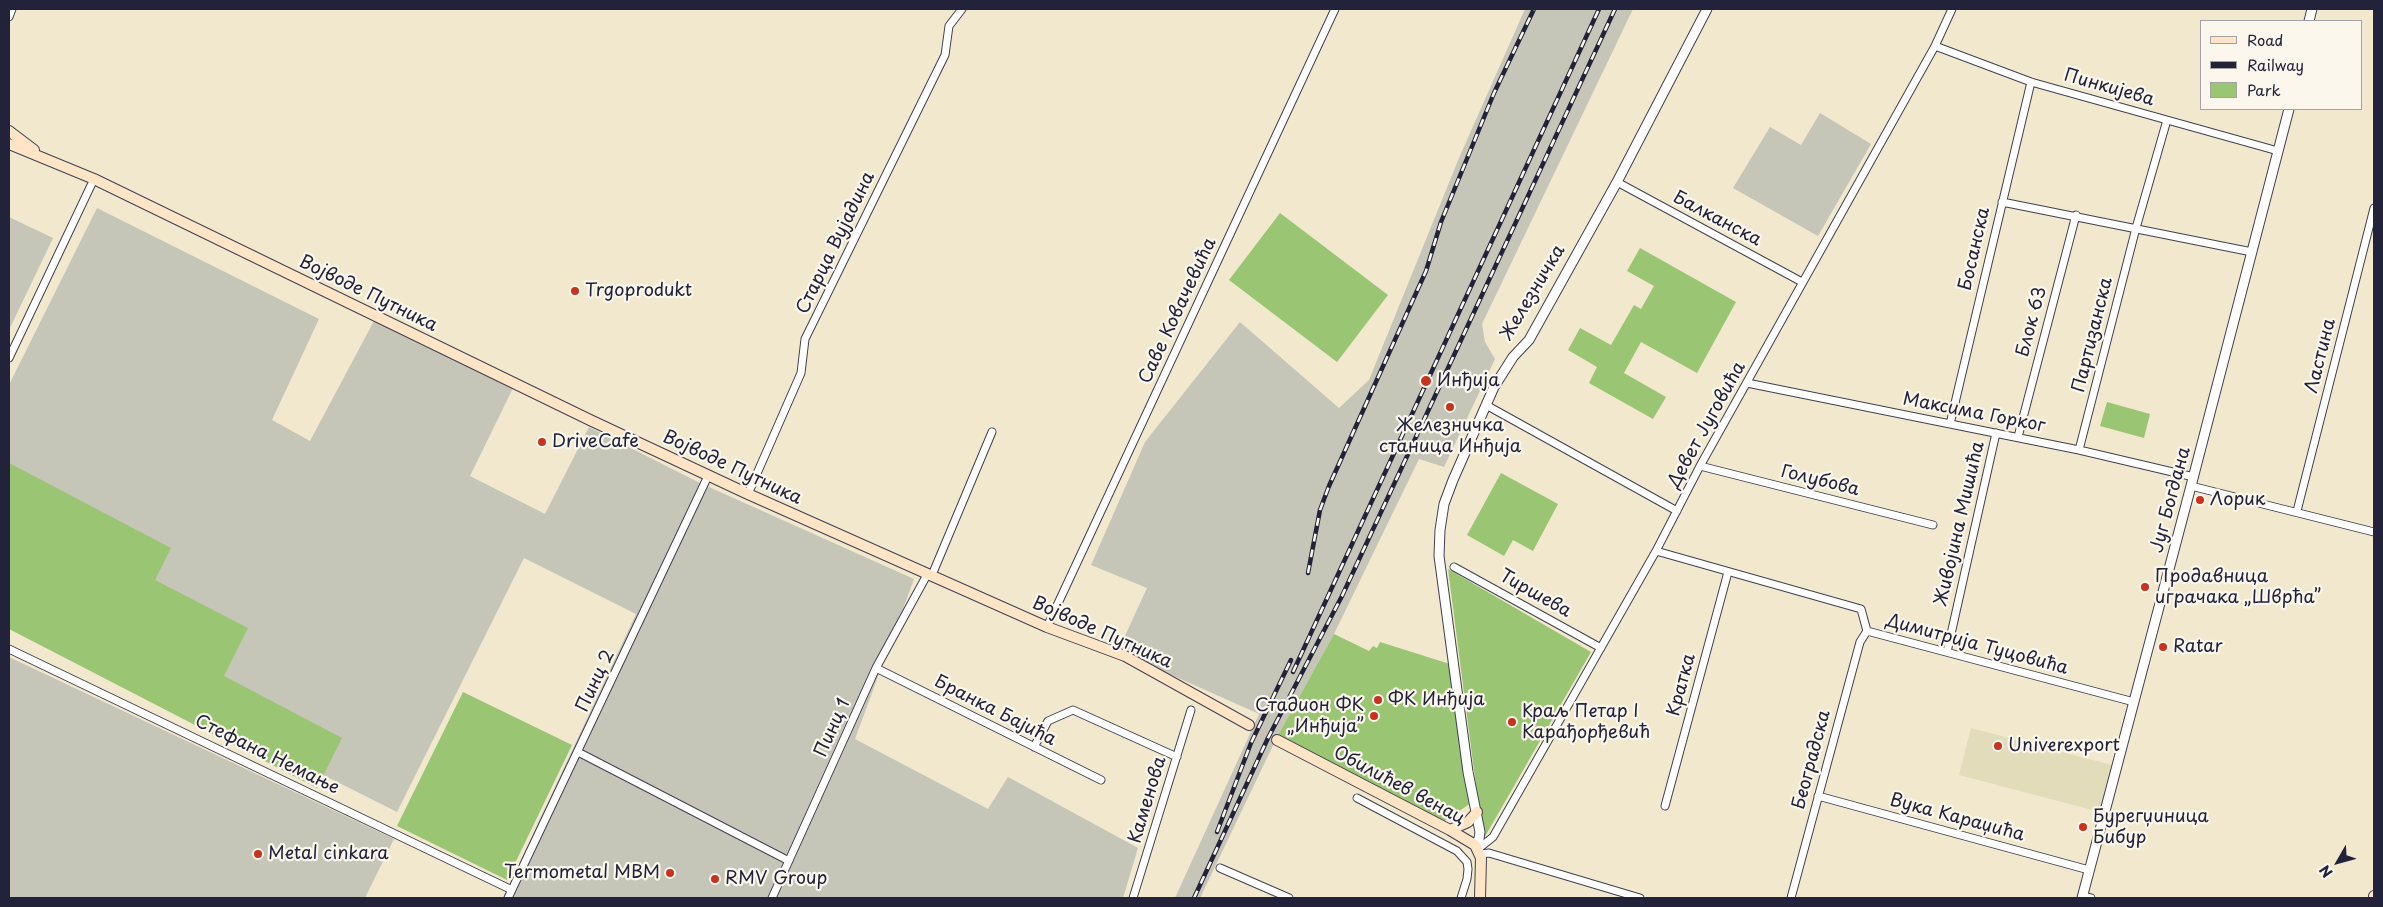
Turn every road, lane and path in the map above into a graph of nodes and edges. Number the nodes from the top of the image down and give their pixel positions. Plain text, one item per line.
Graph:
1 (12, 9) edge
2 (962, 9) edge
3 (1335, 9) edge
4 (1707, 9) edge
5 (1952, 9) edge
6 (9, 17) edge
7 (1935, 46) junction
8 (2031, 82) junction
9 (2288, 110) edge
10 (2167, 120) junction
11 (9, 131) edge
12 (9, 144) edge
13 (2278, 151) junction
14 (42, 157) junction
15 (94, 179) junction
16 (1617, 182) junction
17 (2002, 202) junction
18 (2374, 208) edge
19 (2076, 215) junction
20 (2136, 228) junction
21 (2252, 252) junction
22 (1802, 282) junction
23 (9, 358) edge
24 (1747, 383) junction
25 (1486, 406) junction
26 (1950, 424) junction
27 (992, 432) dead end
28 (1996, 433) junction
29 (2018, 437) junction
30 (2079, 450) junction
31 (1700, 466) junction
32 (708, 476) junction
33 (2193, 481) junction
34 (748, 494) junction
35 (1677, 511) junction
36 (2297, 511) junction
37 (1933, 525) dead end
38 (2374, 532) edge
39 (1656, 551) junction
40 (1454, 567) dead end
41 (1728, 572) junction
42 (930, 574) junction
43 (1047, 626) junction
44 (1867, 631) junction
45 (1601, 648) junction
46 (9, 649) edge
47 (1947, 652) junction
48 (876, 668) junction
49 (2134, 702) junction
50 (1191, 710) dead end
51 (1250, 725) tunnel mouth
52 (1277, 740) tunnel mouth
53 (1034, 747) junction
54 (578, 752) junction
55 (1177, 757) junction
56 (1101, 780) dead end
57 (1818, 796) junction
58 (1357, 798) dead end
59 (1665, 806) dead end
60 (1477, 812) junction
61 (1450, 830) junction
62 (1478, 849) junction
63 (789, 861) junction
64 (1220, 868) dead end
65 (2089, 870) junction
66 (512, 890) junction
67 (508, 898) edge
68 (772, 898) edge
69 (1133, 898) edge
70 (1289, 898) edge
71 (1461, 898) edge
72 (1480, 898) edge
73 (1640, 898) edge
74 (1791, 898) edge
75 (2085, 898) edge

1 - 6 street
2 - 34 street, Старца Вујадина
3 - 43 street, Саве Ковачевића
4 - 16 street, Железничка
5 - 7 street, Девет Југовића
7 - 8 street, Пинкијева
7 - 22 street, Девет Југовића
8 - 10 street, Пинкијева
8 - 17 street, Босанска
9 - 13 street, Југ Богдана
10 - 13 street, Пинкијева
10 - 20 street, Партизанска
11 - 14 main road, Војводе Путника
12 - 14 main road, Војводе Путника
13 - 21 street, Југ Богдана
14 - 15 main road, Војводе Путника
15 - 23 street
15 - 32 main road, Војводе Путника
16 - 22 street, Балканска
16 - 25 street, Железничка
17 - 19 street
17 - 26 street, Босанска
18 - 36 street, Ластина
19 - 20 street
19 - 29 street, Блок 63
20 - 21 street
20 - 30 street, Партизанска
21 - 33 street, Југ Богдана
22 - 24 street, Девет Југовића
24 - 26 street, Максима Горког
24 - 31 street, Девет Југовића
25 - 35 street
25 - 60 street, Железничка
26 - 28 street, Максима Горког
27 - 42 street, Пинц 1
28 - 29 street, Максима Горког
28 - 47 street, Живојина Мишића
29 - 30 street, Максима Горког
30 - 33 street, Максима Горког
31 - 35 street, Девет Југовића
31 - 37 street, Голубова
32 - 34 main road, Војводе Путника
32 - 54 street, Пинц 2
33 - 36 street, Максима Горког
33 - 49 street, Југ Богдана
34 - 42 main road, Војводе Путника
35 - 39 street, Девет Југовића
36 - 38 street, Максима Горког
39 - 41 street, Димитрија Туцовића
39 - 45 street, Девет Југовића
40 - 45 street, Тиршева
41 - 44 street, Димитрија Туцовића
41 - 59 street, Кратка
42 - 43 main road, Војводе Путника
42 - 48 street, Пинц 1
43 - 51 main road, Војводе Путника
44 - 47 street, Димитрија Туцовића
44 - 57 street, Београдска
45 - 62 street, Девет Југовића
46 - 66 street, Стефана Немање
47 - 49 street, Димитрија Туцовића
48 - 53 street, Бранка Бајића
48 - 63 street, Пинц 1
49 - 65 street, Југ Богдана
50 - 55 street, Каменова
52 - 61 main road, Обилићев венац
53 - 55 street
53 - 56 street, Бранка Бајића
54 - 63 street
54 - 66 street, Пинц 2
55 - 69 street, Каменова
57 - 65 street, Вука Караџића
57 - 74 street, Београдска
58 - 71 street
60 - 61 main road
60 - 62 street, Железничка
61 - 62 main road, Обилићев венац
62 - 72 main road, Железничка
62 - 73 street
63 - 68 street, Пинц 1
64 - 70 street
65 - 75 street, Југ Богдана
66 - 67 street, Пинц 2

